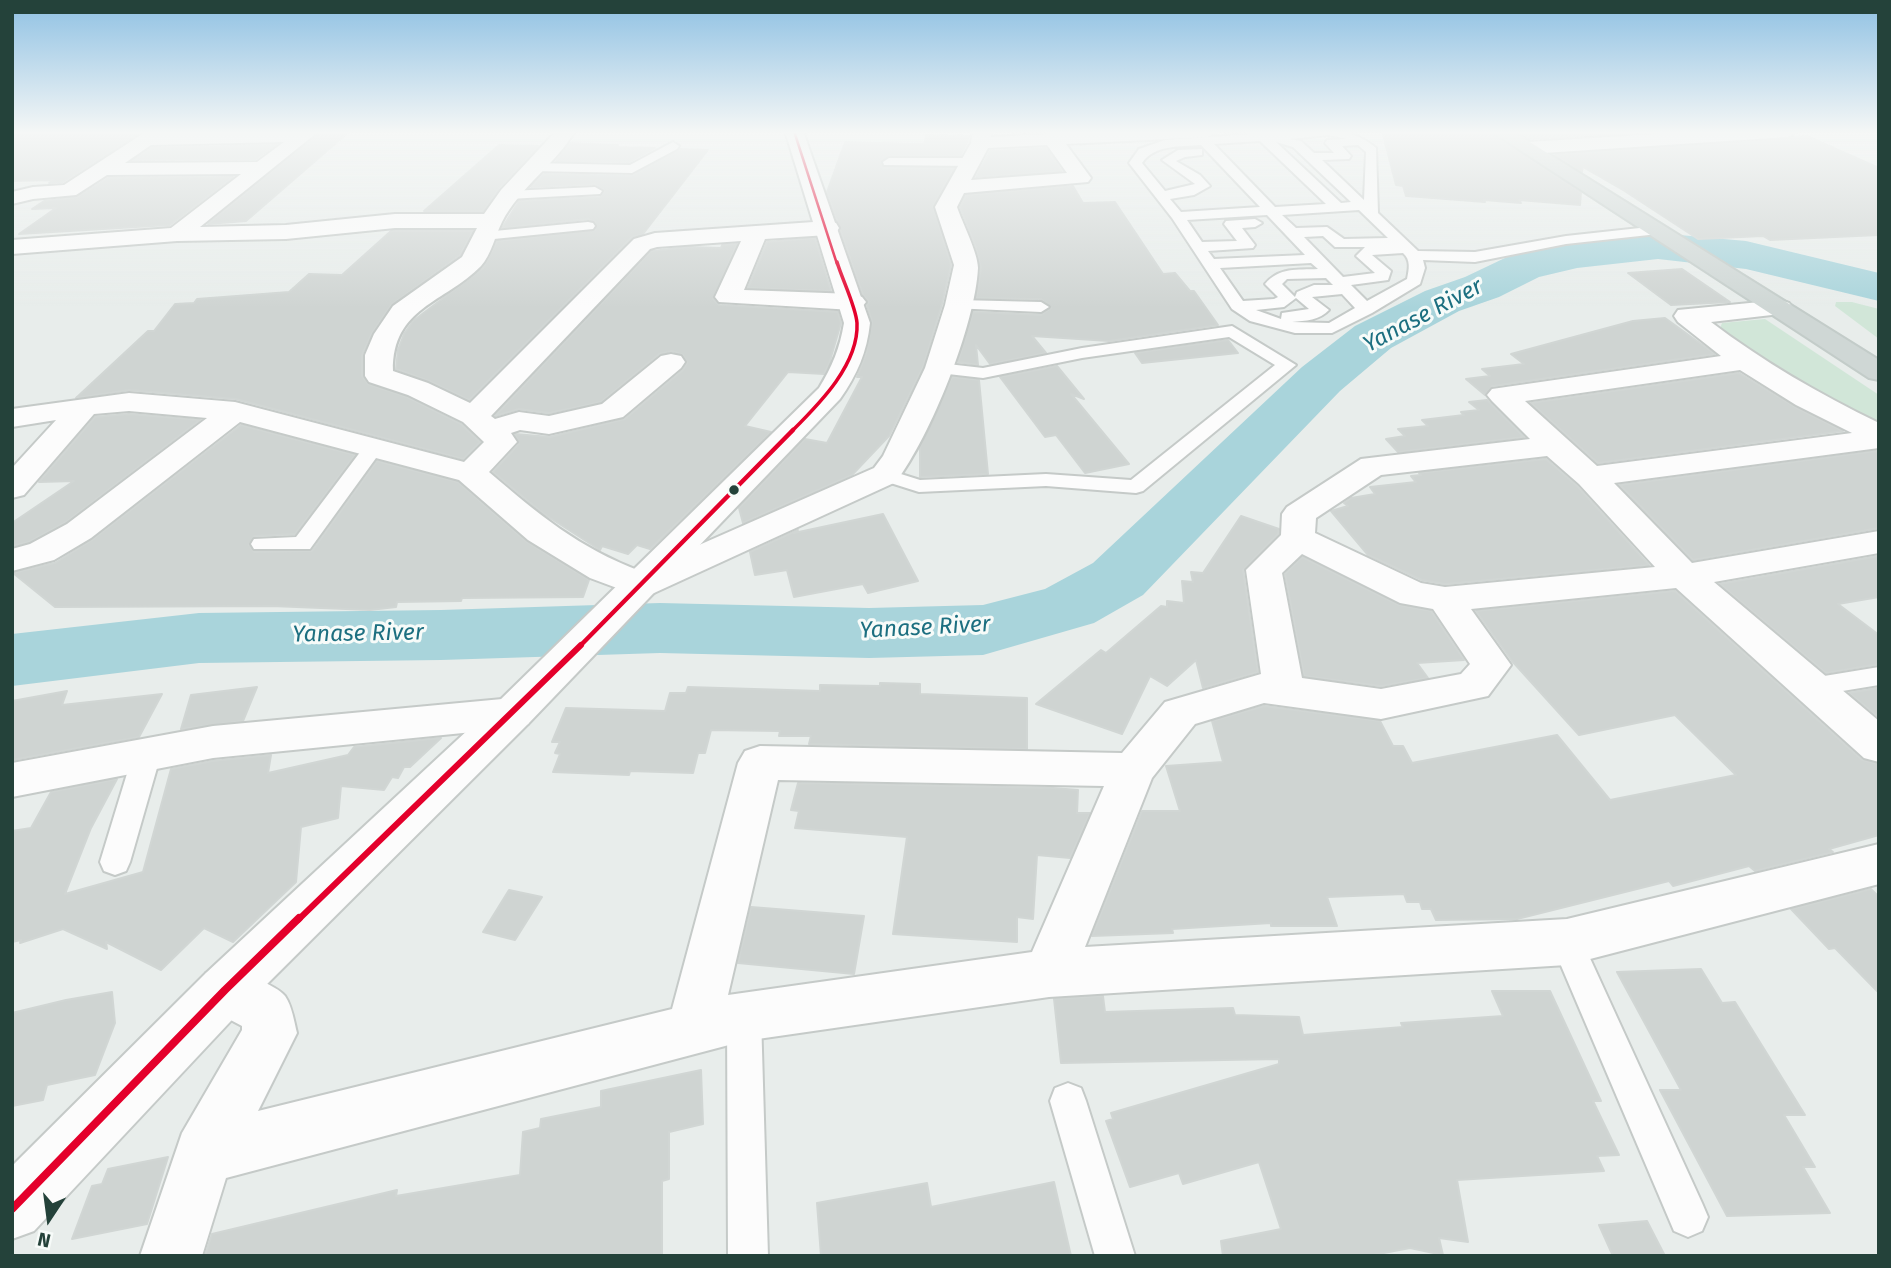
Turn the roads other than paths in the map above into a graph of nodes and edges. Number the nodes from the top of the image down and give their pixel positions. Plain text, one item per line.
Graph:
1 (70, 190) edge
2 (233, 190) edge
3 (513, 190) edge
4 (815, 190) edge
5 (955, 190) edge
6 (1156, 190) edge
7 (1193, 190) edge
8 (1253, 190) edge
9 (1319, 190) edge
10 (1346, 190) edge
11 (1369, 190) edge
12 (1595, 190) edge
13 (595, 191) dead end
14 (1299, 191) dead end
15 (509, 195) junction
16 (1161, 196) junction
17 (12, 198) edge
18 (1337, 208) junction
19 (1317, 209) junction
20 (1367, 210) junction
21 (1177, 216) junction
22 (1281, 222) junction
23 (588, 226) dead end
24 (828, 228) junction
25 (487, 229) junction
26 (1664, 233) junction
27 (177, 234) junction
28 (756, 234) junction
29 (12, 247) edge
30 (1198, 247) junction
31 (1407, 248) junction
32 (1317, 259) junction
33 (1209, 264) junction
34 (1338, 281) junction
35 (853, 302) junction
36 (958, 305) junction
37 (1238, 306) junction
38 (1041, 307) dead end
39 (1780, 308) junction
40 (1366, 310) junction
41 (1256, 317) junction
42 (1745, 361) junction
43 (671, 362) dead end
44 (939, 368) junction
45 (1874, 368) edge
46 (85, 406) junction
47 (235, 411) junction
48 (12, 418) edge
49 (481, 423) junction
50 (1879, 437) edge
51 (1554, 446) junction
52 (374, 447) junction
53 (470, 472) junction
54 (885, 475) junction
55 (1590, 477) junction
56 (12, 488) edge
57 (1298, 538) junction
58 (1879, 541) edge
59 (262, 544) dead end
60 (12, 559) edge
61 (1684, 576) junction
62 (639, 588) junction
63 (1445, 599) junction
64 (1879, 676) edge
65 (1812, 687) junction
66 (1284, 689) junction
67 (519, 707) junction
68 (1879, 746) edge
69 (147, 754) junction
70 (1133, 770) junction
71 (12, 780) edge
72 (115, 862) dead end
73 (1879, 864) edge
74 (1567, 943) junction
75 (1049, 973) junction
76 (225, 990) junction
77 (744, 1016) junction
78 (693, 1030) junction
79 (1068, 1101) dead end
80 (203, 1154) junction
81 (12, 1209) edge
82 (1688, 1217) dead end
83 (171, 1256) edge
84 (748, 1256) edge
85 (1115, 1256) edge

1 - 17 street
2 - 27 street
3 - 15 street
4 - 24 street
5 - 36 street
6 - 16 lane
7 - 16 lane
8 - 22 lane
9 - 18 lane
10 - 20 lane
11 - 20 lane
12 - 26 main road
13 - 15 lane
14 - 19 lane
15 - 25 street
16 - 21 lane
18 - 19 lane
18 - 20 lane
19 - 22 lane
20 - 31 lane
21 - 22 lane
21 - 30 lane
22 - 30 lane
22 - 31 lane
22 - 32 lane
23 - 25 lane
24 - 28 street
24 - 35 street
25 - 27 street
25 - 49 street
26 - 31 lane
26 - 39 main road
27 - 29 street
28 - 35 street
28 - 49 street
30 - 33 lane
31 - 34 lane
31 - 40 lane
32 - 33 lane
32 - 34 lane
33 - 37 lane
34 - 37 lane
34 - 40 lane
34 - 41 lane
35 - 62 street
36 - 38 lane
36 - 44 street
37 - 41 lane
39 - 42 street
39 - 45 main road
40 - 41 lane
42 - 50 street
42 - 51 street
43 - 49 street
44 - 54 street
44 - 54 lane
46 - 47 street
46 - 48 street
46 - 56 street
47 - 52 street
47 - 60 street
49 - 53 street
50 - 55 street
51 - 55 street
51 - 57 street
52 - 53 street
52 - 59 lane
53 - 62 street
54 - 62 street
55 - 61 street
57 - 63 street
57 - 66 street
58 - 61 street
61 - 63 street
61 - 65 street
62 - 67 street
63 - 66 street
64 - 65 lane
65 - 68 street
66 - 70 street
67 - 69 street
67 - 76 street
69 - 71 street
69 - 72 lane
70 - 75 street
70 - 78 street
73 - 74 street
74 - 75 street
74 - 82 lane
75 - 77 street
76 - 80 street
76 - 81 street
77 - 78 street
77 - 84 lane
78 - 80 street
79 - 85 lane
80 - 83 street

